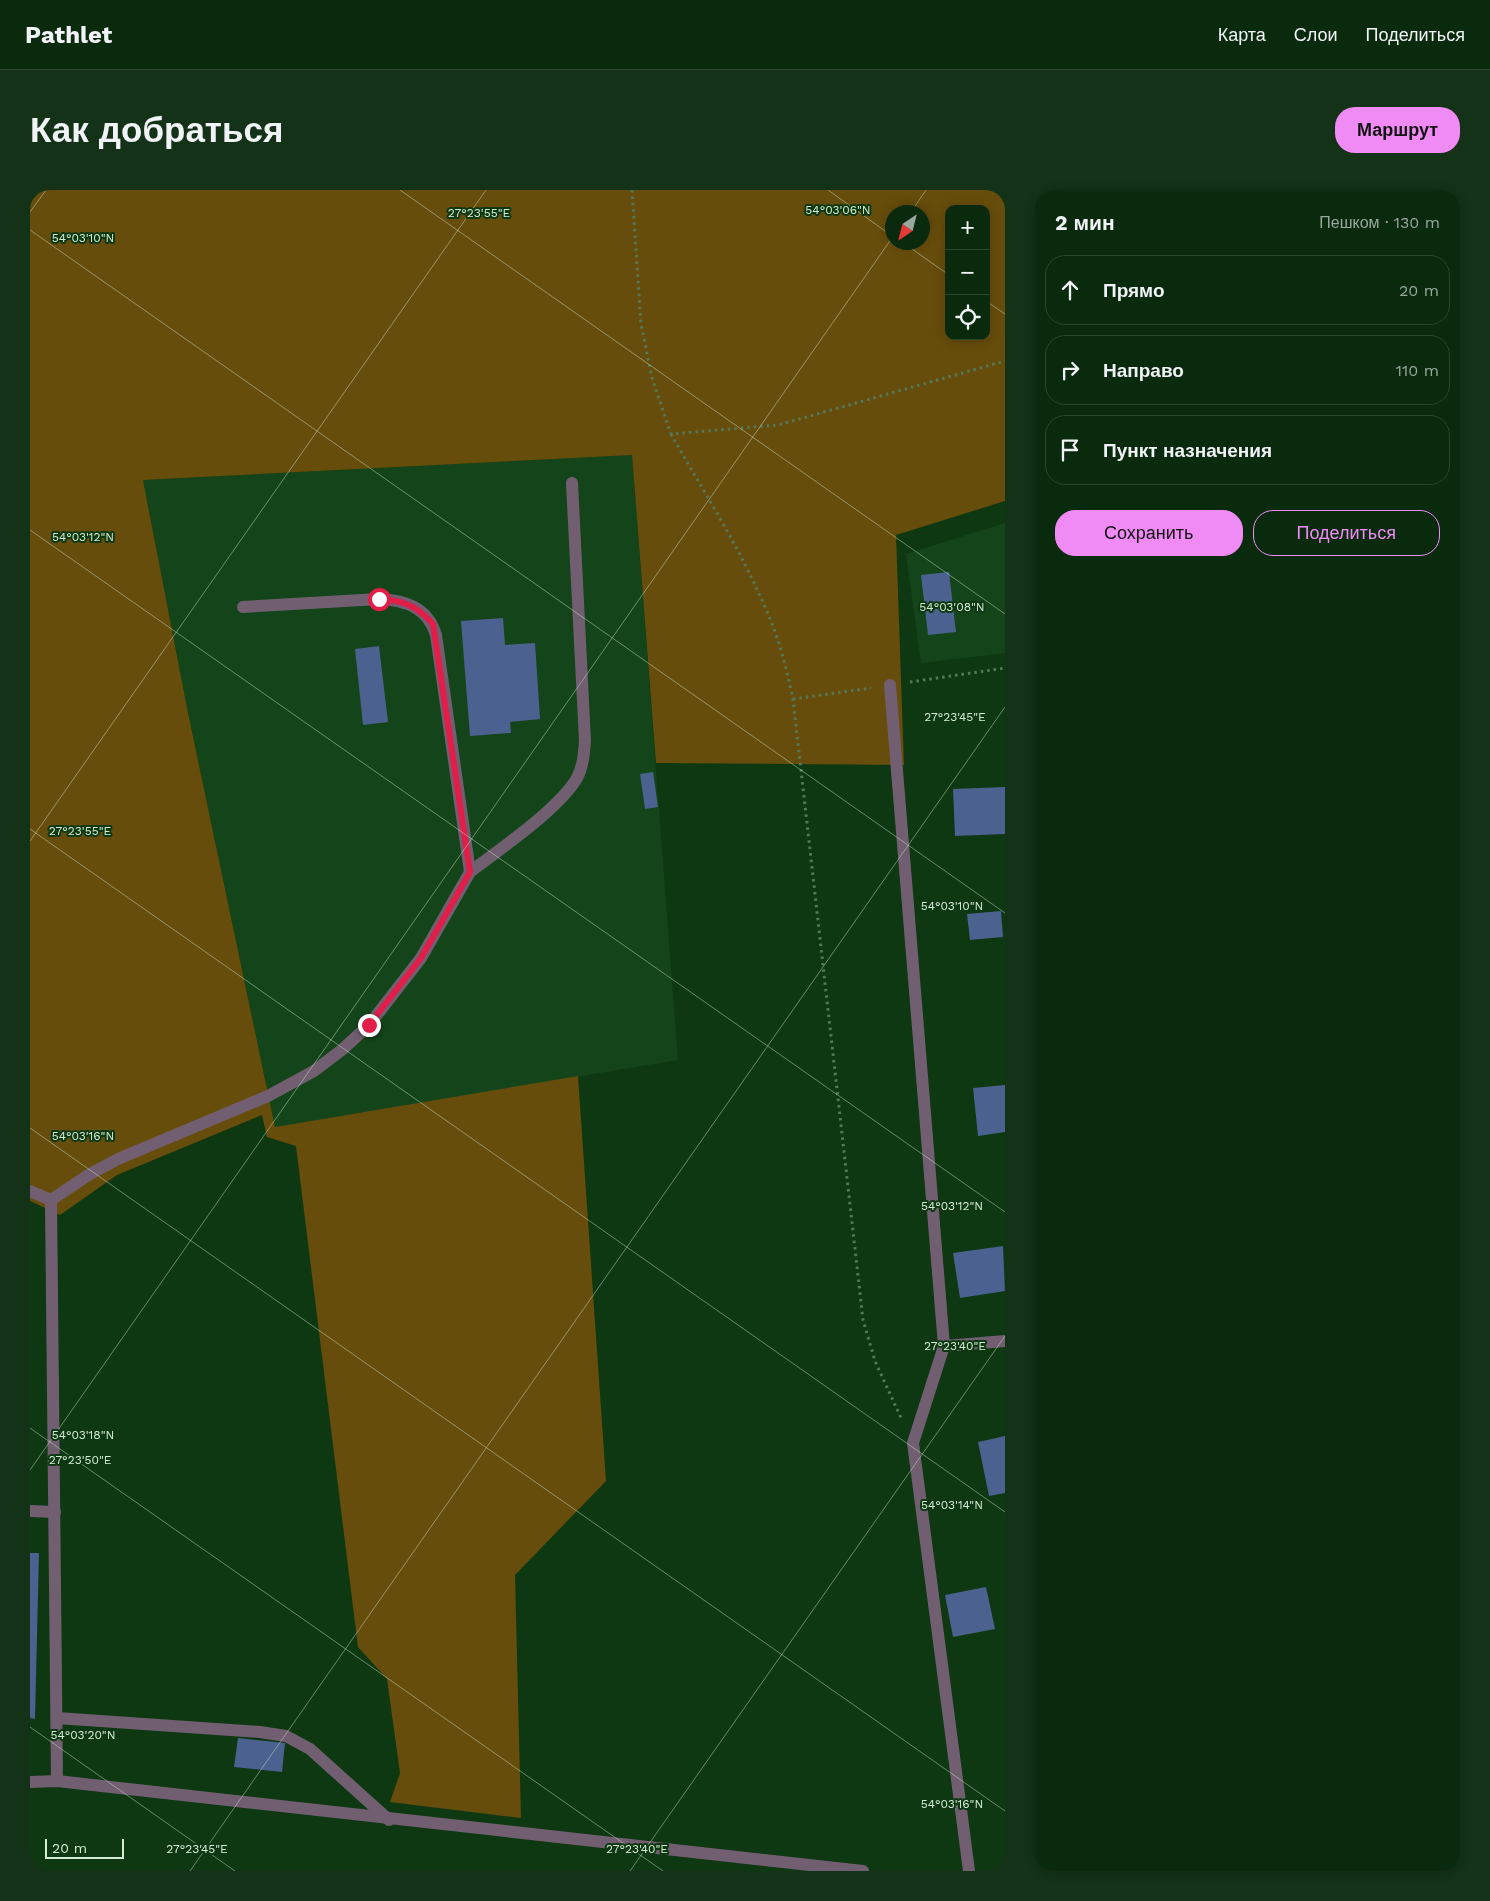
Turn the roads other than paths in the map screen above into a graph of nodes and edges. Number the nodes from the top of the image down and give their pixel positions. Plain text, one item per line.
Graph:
1 (572, 484) dead end
2 (243, 607) dead end
3 (890, 685) road end
4 (470, 872) junction
5 (30, 1191) edge
6 (52, 1200) junction
7 (1005, 1341) edge
8 (944, 1346) junction
9 (30, 1511) edge
10 (55, 1512) junction
11 (57, 1718) junction
12 (57, 1781) junction
13 (30, 1782) edge
14 (389, 1820) junction
15 (863, 1871) edge
16 (969, 1871) edge

1 - 4 street
2 - 4 street
3 - 8 street
4 - 6 street
5 - 6 street
6 - 10 street
7 - 8 street
8 - 16 street
9 - 10 street
10 - 11 street
11 - 12 street
11 - 14 street
12 - 13 street
12 - 14 street
14 - 15 street

